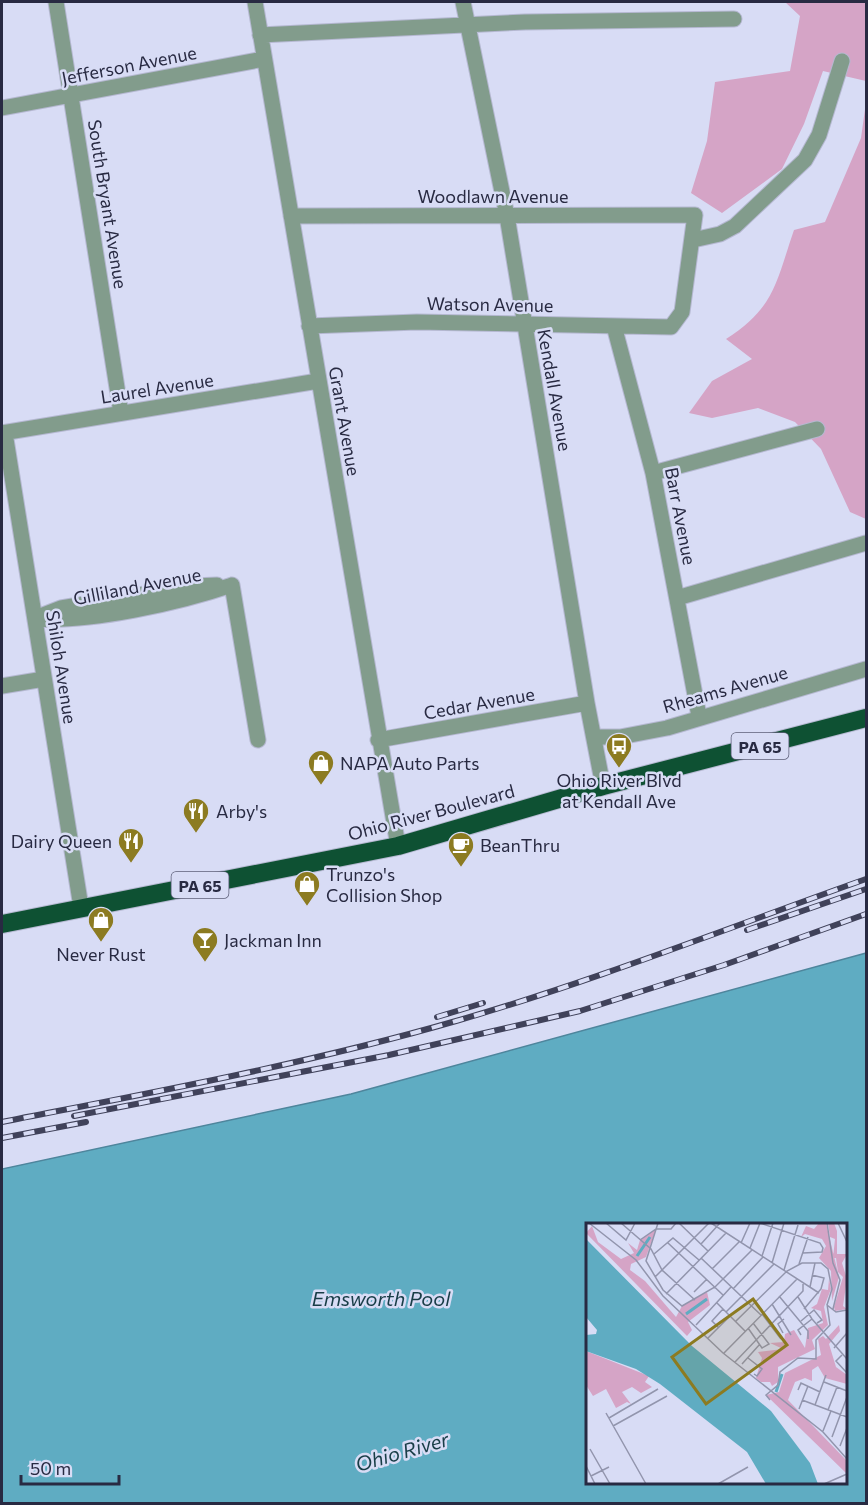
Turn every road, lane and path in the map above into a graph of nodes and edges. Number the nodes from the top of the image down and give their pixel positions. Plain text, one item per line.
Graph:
1 (56, 2) edge
2 (255, 2) edge
3 (463, 2) edge
4 (734, 19) dead end
5 (468, 25) junction
6 (260, 35) junction
7 (264, 59) junction
8 (842, 61) dead end
9 (71, 96) junction
10 (2, 108) edge
11 (291, 216) junction
12 (507, 216) junction
13 (693, 240) junction
14 (523, 323) junction
15 (309, 326) junction
16 (614, 326) junction
17 (318, 381) junction
18 (121, 413) junction
19 (817, 429) dead end
20 (3, 433) edge
21 (654, 473) junction
22 (867, 543) edge
23 (677, 598) junction
24 (34, 619) junction
25 (867, 669) edge
26 (44, 679) junction
27 (2, 686) edge
28 (587, 703) junction
29 (699, 716) junction
30 (867, 718) edge
31 (594, 737) junction
32 (258, 740) dead end
33 (378, 740) junction
34 (603, 786) junction
35 (398, 846) junction
36 (81, 907) junction
37 (2, 924) edge

1 - 9 street, South Bryant Avenue
2 - 6 street, Grant Avenue
3 - 5 street, Kendall Avenue
4 - 5 street
5 - 6 street
5 - 12 street, Kendall Avenue
6 - 7 street, Grant Avenue
7 - 9 street, Jefferson Avenue
7 - 11 street, Grant Avenue
8 - 13 street
9 - 10 street, Jefferson Avenue
9 - 18 street, South Bryant Avenue
11 - 12 street, Woodlawn Avenue
11 - 15 street, Grant Avenue
12 - 13 street, Woodlawn Avenue
12 - 14 street, Kendall Avenue
13 - 16 street, Watson Avenue
14 - 15 street, Watson Avenue
14 - 16 street, Watson Avenue
14 - 28 street, Kendall Avenue
15 - 17 street, Grant Avenue
16 - 21 street, Barr Avenue
17 - 18 street, Laurel Avenue
17 - 33 street, Grant Avenue
18 - 20 street, Laurel Avenue
19 - 21 street
20 - 24 street, Shiloh Avenue
21 - 23 street, Barr Avenue
22 - 23 street
23 - 29 street, Barr Avenue
24 - 26 street, Shiloh Avenue
24 - 32 street, Gilliland Avenue
25 - 29 street, Rheams Avenue
26 - 27 street
26 - 36 street, Shiloh Avenue
28 - 31 street, Kendall Avenue
28 - 33 street, Cedar Avenue
29 - 31 street, Rheams Avenue
30 - 34 highway, Ohio River Boulevard / PA 65
31 - 34 street, Kendall Avenue
33 - 35 street, Grant Avenue
34 - 35 highway, Ohio River Boulevard / PA 65
35 - 36 highway, Ohio River Boulevard / PA 65
36 - 37 highway, Ohio River Boulevard / PA 65

